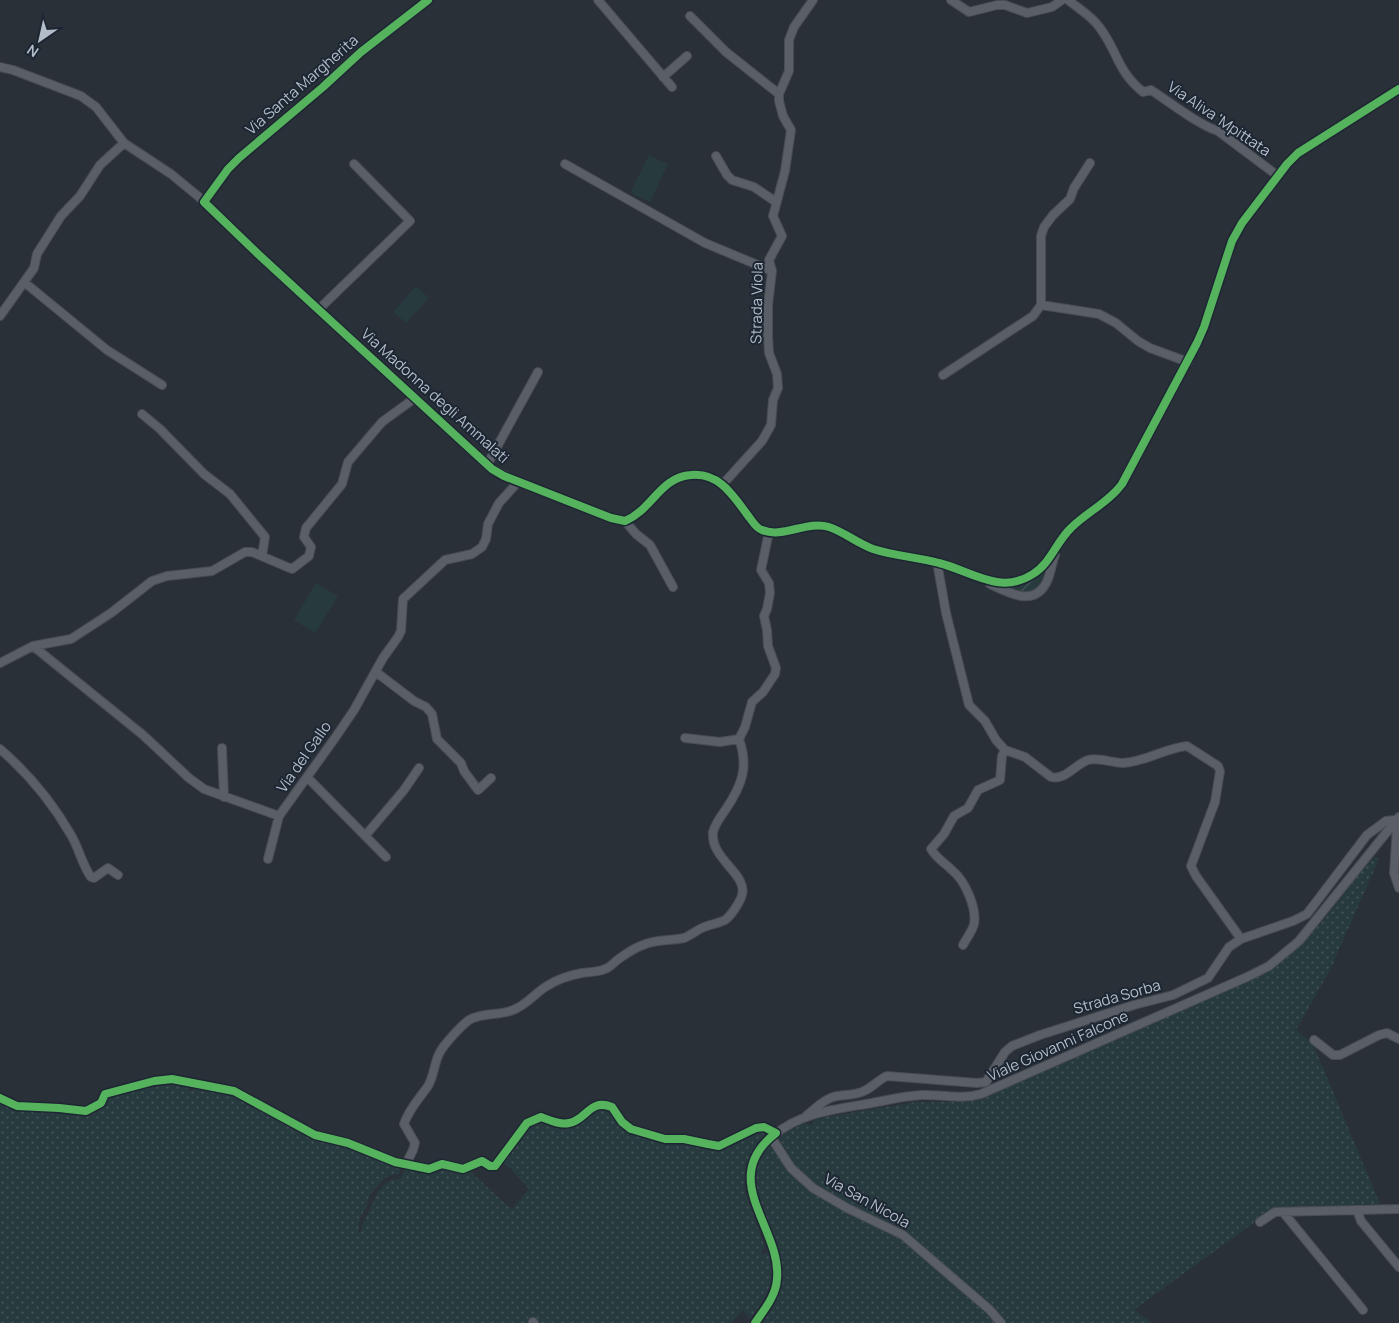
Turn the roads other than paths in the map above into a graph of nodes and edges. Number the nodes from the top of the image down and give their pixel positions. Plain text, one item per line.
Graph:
1 (428, 0) edge
2 (598, 0) edge
3 (813, 0) edge
4 (951, 0) edge
5 (1062, 0) edge
6 (1068, 0) edge
7 (690, 16) dead end
8 (687, 56) dead end
9 (0, 67) edge
10 (663, 77) junction
11 (672, 87) dead end
12 (1399, 89) edge
13 (780, 94) junction
14 (124, 143) junction
15 (716, 156) dead end
16 (1090, 163) dead end
17 (354, 164) dead end
18 (565, 164) dead end
19 (1278, 176) junction
20 (204, 202) junction
21 (776, 202) junction
22 (772, 271) junction
23 (24, 282) junction
24 (1042, 305) junction
25 (319, 309) junction
26 (0, 316) edge
27 (1188, 362) junction
28 (538, 372) dead end
29 (944, 375) dead end
30 (162, 385) dead end
31 (415, 398) junction
32 (142, 414) dead end
33 (487, 465) junction
34 (518, 482) junction
35 (723, 484) junction
36 (625, 521) junction
37 (769, 532) junction
38 (1059, 544) junction
39 (262, 556) junction
40 (938, 562) junction
41 (979, 578) junction
42 (673, 587) dead end
43 (33, 646) junction
44 (0, 663) edge
45 (376, 672) junction
46 (685, 738) dead end
47 (739, 738) junction
48 (222, 748) dead end
49 (0, 749) edge
50 (1005, 750) junction
51 (419, 768) dead end
52 (306, 777) junction
53 (491, 778) dead end
54 (224, 797) junction
55 (279, 816) junction
56 (1397, 819) edge
57 (365, 836) junction
58 (386, 857) dead end
59 (268, 859) dead end
60 (118, 875) dead end
61 (1399, 888) edge
62 (1241, 939) junction
63 (963, 944) dead end
64 (1399, 1039) edge
65 (1314, 1040) dead end
66 (0, 1098) edge
67 (805, 1117) junction
68 (773, 1135) junction
69 (406, 1164) junction
70 (1399, 1209) edge
71 (1358, 1210) junction
72 (1283, 1212) junction
73 (1260, 1222) dead end
74 (1399, 1267) edge
75 (1363, 1310) dead end
76 (755, 1323) edge
77 (1001, 1323) edge

1 - 20 street, Via Santa Margherita
2 - 10 street
3 - 13 street
4 - 5 street
6 - 19 street, Via Aliva 'Mpittata
7 - 13 street
8 - 10 street
9 - 14 street, Via Madonna degli Ammalati
10 - 11 street
12 - 19 street
13 - 21 street, Strada Viola
14 - 20 street, Via Madonna degli Ammalati
14 - 23 street
15 - 21 street
16 - 24 street
17 - 25 street
18 - 22 street
19 - 27 street
20 - 25 street, Via Madonna degli Ammalati
21 - 22 street, Strada Viola
22 - 35 street, Strada Viola
23 - 26 street
23 - 30 street
24 - 27 street
24 - 29 street
25 - 31 street, Via Madonna degli Ammalati
27 - 38 street
28 - 33 street
31 - 33 street, Via Madonna degli Ammalati
31 - 39 street
32 - 39 street
33 - 34 street, Via Madonna degli Ammalati
34 - 36 street, Via Madonna degli Ammalati
34 - 45 street, Via del Gallo
35 - 36 street
35 - 37 street
36 - 42 street
37 - 40 street
37 - 47 street
38 - 41 street
38 - 41 street
39 - 43 street
40 - 41 street
40 - 50 street
43 - 44 street
43 - 54 street, Via del Gallo
45 - 52 street, Via del Gallo
45 - 53 street
46 - 47 street
47 - 69 street
48 - 54 street
49 - 60 street
50 - 62 street
50 - 63 street
51 - 57 street
52 - 55 street, Via del Gallo
52 - 57 street
54 - 55 street, Via del Gallo
55 - 59 street
56 - 61 street
56 - 62 street, Strada Sorba
56 - 67 street, Viale Giovanni Falcone
57 - 58 street
62 - 67 street, Strada Sorba
64 - 65 street
66 - 69 street
67 - 68 street
68 - 69 street
68 - 76 street
68 - 77 street, Via San Nicola
70 - 71 street
71 - 72 street
71 - 74 street
72 - 73 street
72 - 75 street

